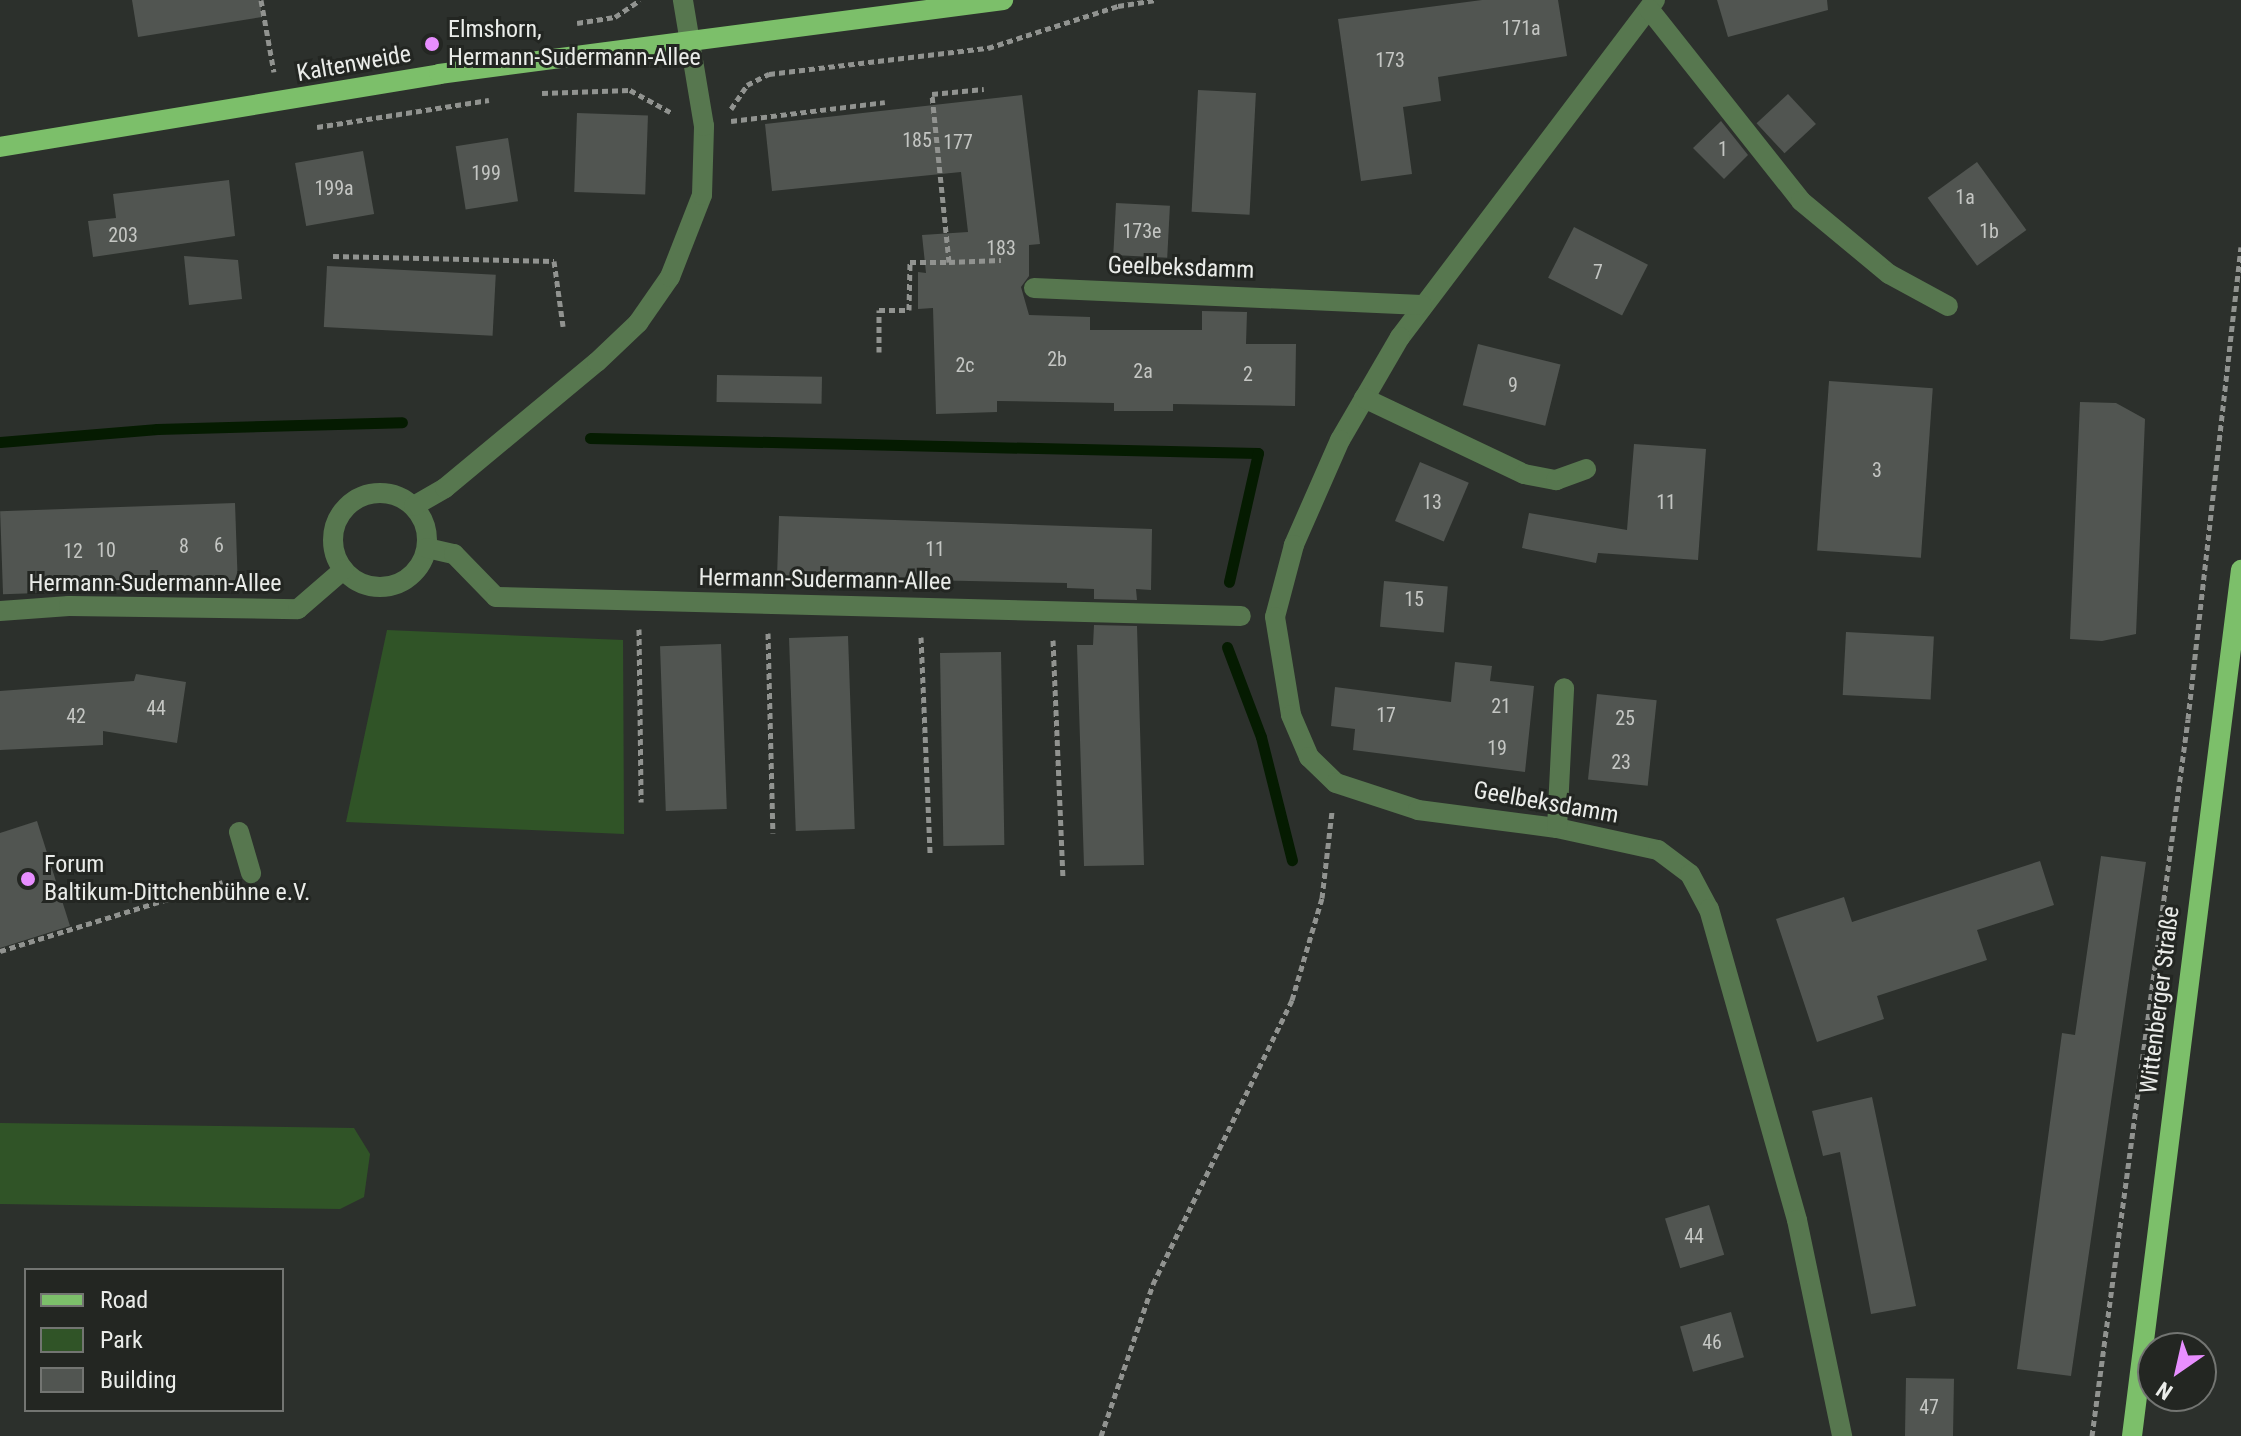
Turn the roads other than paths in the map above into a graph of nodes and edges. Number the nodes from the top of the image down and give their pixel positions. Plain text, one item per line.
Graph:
1 (683, 0) edge
2 (1003, 0) edge
3 (1652, 4) edge
4 (692, 45) junction
5 (0, 147) edge
6 (1034, 288) dead end
7 (1422, 305) junction
8 (1948, 306) dead end
9 (1364, 398) junction
10 (1586, 469) dead end
11 (414, 506) junction
12 (427, 548) junction
13 (343, 570) junction
14 (2241, 570) edge
15 (0, 611) edge
16 (1241, 616) dead end
17 (1564, 688) dead end
18 (1557, 828) junction
19 (239, 832) dead end
20 (251, 873) road end
21 (1842, 1436) edge
22 (2132, 1436) edge

1 - 4 street
2 - 4 main road, Kaltenweide
3 - 7 street, Geelbeksdamm
3 - 8 street
4 - 5 main road, Kaltenweide
4 - 11 street
6 - 7 street, Geelbeksdamm
7 - 9 street, Geelbeksdamm
9 - 10 street
9 - 18 street, Geelbeksdamm
11 - 12 street
11 - 13 street
12 - 13 street
12 - 16 street, Hermann-Sudermann-Allee
13 - 15 street, Hermann-Sudermann-Allee
14 - 22 main road, Wittenberger Straße
17 - 18 street
18 - 21 street, Geelbeksdamm
19 - 20 street

